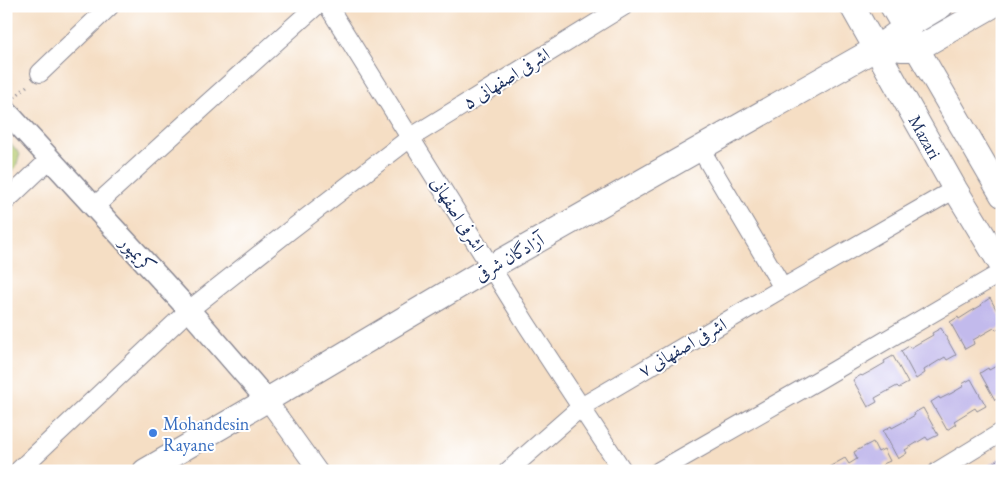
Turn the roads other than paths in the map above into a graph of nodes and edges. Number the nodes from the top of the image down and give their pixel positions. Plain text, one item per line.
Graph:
1 (110, 6) edge
2 (316, 6) edge
3 (328, 6) edge
4 (624, 6) edge
5 (852, 6) edge
6 (892, 6) edge
7 (941, 6) edge
8 (992, 6) edge
9 (904, 28) junction
10 (876, 48) junction
11 (917, 49) junction
12 (40, 73) road end
13 (10, 106) edge
14 (410, 138) junction
15 (700, 148) junction
16 (50, 159) junction
17 (956, 188) junction
18 (1002, 195) edge
19 (6, 200) edge
20 (94, 207) junction
21 (1002, 266) edge
22 (492, 267) junction
23 (1002, 272) edge
24 (783, 288) junction
25 (190, 310) junction
26 (267, 400) junction
27 (581, 407) junction
28 (1002, 432) edge
29 (18, 471) edge
30 (145, 471) edge
31 (318, 471) edge
32 (508, 471) edge
33 (623, 471) edge
34 (659, 471) edge
35 (938, 471) edge

1 - 12 street
2 - 20 street
3 - 14 street, اشرفی اصفهانی
4 - 14 street, اشرفی اصفهانی ۵
5 - 10 main road, Mazari
6 - 9 main road, Mazari
7 - 9 main road, آزادگان شرقی
8 - 11 main road
9 - 10 main road, آزادگان شرقی
9 - 11 main road, Mazari
10 - 11 main road
10 - 15 main road, آزادگان شرقی
10 - 17 main road, Mazari
11 - 18 main road, Mazari
13 - 16 street, کریمپور
14 - 22 street, اشرفی اصفهانی
14 - 25 street, اشرفی اصفهانی ۵
15 - 22 main road, آزادگان شرقی
15 - 24 street
16 - 19 street
16 - 20 street, کریمپور
17 - 21 main road, Mazari
17 - 24 street, اشرفی اصفهانی ۷
20 - 25 street, کریمپور
22 - 26 main road, آزادگان شرقی
22 - 27 street, اشرفی اصفهانی
23 - 34 street
24 - 27 street, اشرفی اصفهانی ۷
25 - 26 street, کریمپور
25 - 29 street, اشرفی اصفهانی ۵
26 - 30 main road, آزادگان شرقی
26 - 31 street
27 - 32 street, اشرفی اصفهانی ۷
27 - 33 street, اشرفی اصفهانی
28 - 35 street

